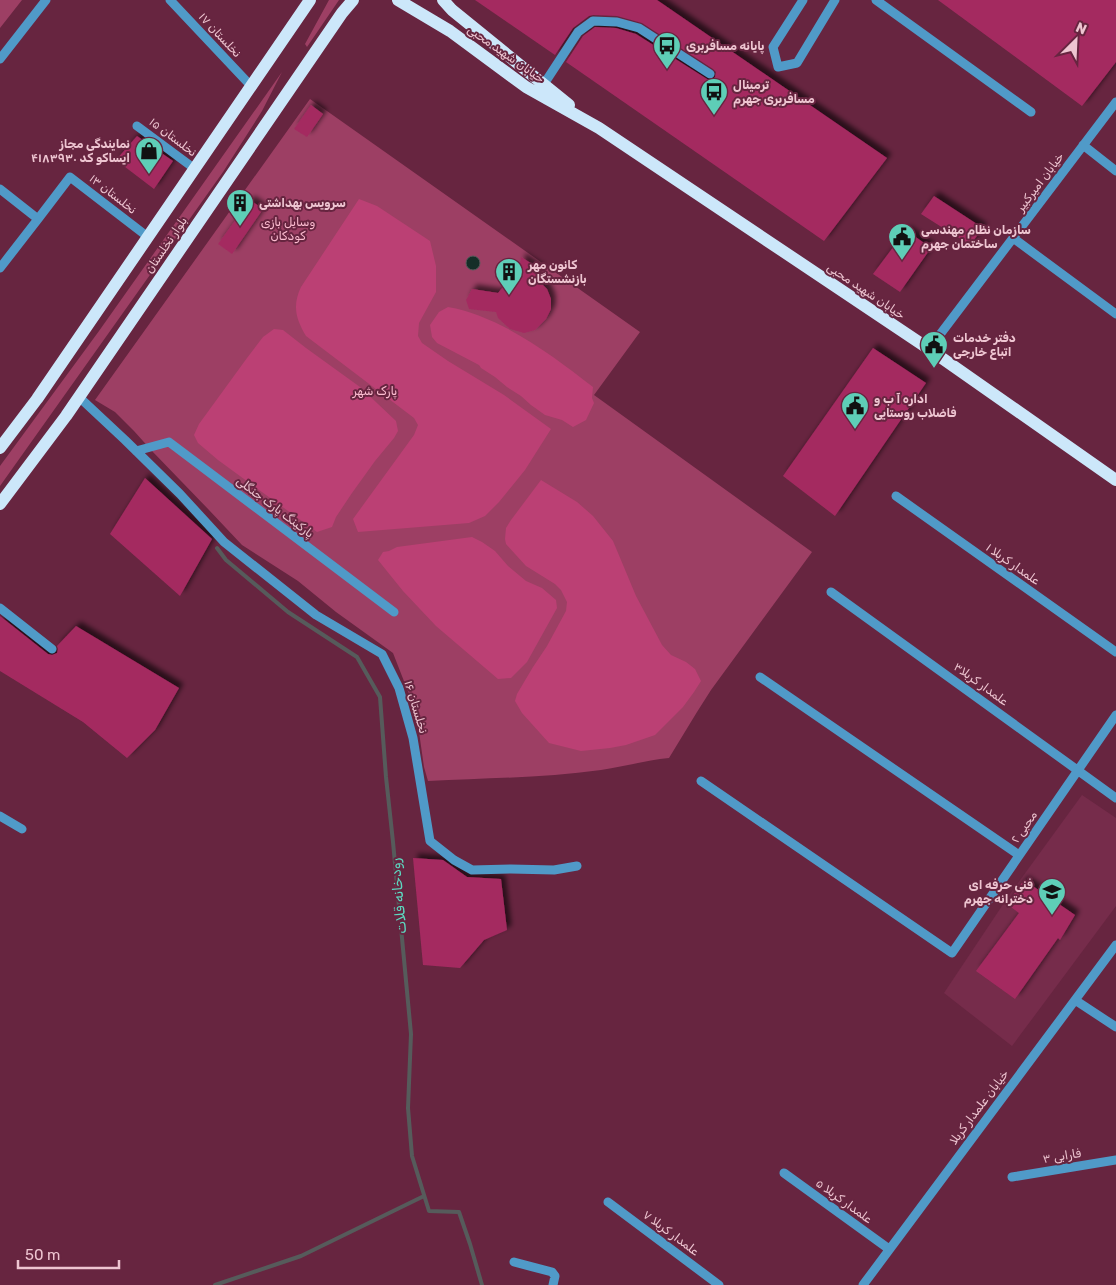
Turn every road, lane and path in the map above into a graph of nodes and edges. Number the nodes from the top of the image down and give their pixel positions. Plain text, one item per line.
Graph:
1 (46, 0) edge
2 (170, 0) edge
3 (310, 0) edge
4 (353, 0) edge
5 (363, 0) edge
6 (398, 0) edge
7 (443, 0) edge
8 (803, 0) edge
9 (835, 0) edge
10 (876, 0) edge
11 (342, 13) junction
12 (0, 59) edge
13 (710, 74) dead end
14 (544, 84) junction
15 (252, 87) junction
16 (1116, 102) edge
17 (1032, 112) dead end
18 (137, 126) dead end
19 (599, 128) junction
20 (1084, 145) junction
21 (195, 169) junction
22 (1116, 171) edge
23 (0, 189) edge
24 (38, 219) junction
25 (148, 237) junction
26 (1013, 238) junction
27 (0, 268) edge
28 (1116, 314) edge
29 (929, 349) junction
30 (79, 397) junction
31 (0, 448) edge
32 (136, 450) junction
33 (1116, 480) edge
34 (896, 496) dead end
35 (0, 504) edge
36 (831, 592) dead end
37 (0, 608) edge
38 (394, 612) dead end
39 (52, 649) dead end
40 (1116, 652) edge
41 (760, 677) dead end
42 (1116, 715) edge
43 (1078, 770) junction
44 (701, 781) dead end
45 (1116, 798) edge
46 (0, 816) edge
47 (22, 830) dead end
48 (1019, 856) junction
49 (578, 866) dead end
50 (1116, 944) edge
51 (1075, 1000) junction
52 (1116, 1026) edge
53 (1116, 1160) edge
54 (784, 1173) dead end
55 (1012, 1177) dead end
56 (608, 1202) dead end
57 (889, 1249) junction
58 (514, 1262) dead end
59 (552, 1285) edge
60 (719, 1285) edge
61 (863, 1285) edge

1 - 12 street
2 - 15 street, نخلستان ۱۷
3 - 15 main road, بلوار نخلستان
4 - 11 main road, بلوار نخلستان
5 - 11 main road
6 - 19 main road, خیابان شهید محبی
7 - 14 main road, خیابان شهید محبی
8 - 9 street
10 - 17 street
11 - 30 main road, بلوار نخلستان
13 - 14 street
14 - 19 main road, خیابان شهید محبی
15 - 21 main road, بلوار نخلستان
16 - 20 street, خیابان امیرکبیر
18 - 21 street, نخلستان ۱۵
19 - 29 main road, خیابان شهید محبی
20 - 22 street
20 - 26 street, خیابان امیرکبیر
21 - 25 main road, بلوار نخلستان
23 - 24 street
24 - 25 street, نخلستان ۱۳
24 - 27 street
25 - 31 main road, بلوار نخلستان
26 - 28 street
26 - 29 street, خیابان امیرکبیر
29 - 33 main road, خیابان شهید محبی
30 - 32 street, نخلستان ۱۶
30 - 35 main road, بلوار نخلستان
32 - 38 street, پارکینگ پارک جنگلی
32 - 49 street, نخلستان ۱۶
34 - 40 street, علمدار کربلا ۱
36 - 43 street, علمدار کربلا۳
37 - 39 street
41 - 48 street
42 - 43 street, محبی ۲
43 - 45 street, علمدار کربلا۳
43 - 48 street, محبی ۲
44 - 48 street, محبی ۲
46 - 47 street
50 - 51 street, خیابان علمدار کربلا
51 - 52 street
51 - 57 street, خیابان علمدار کربلا
53 - 55 street, فارابی ۳
54 - 57 street, علمدار کربلا ۵
56 - 60 street, علمدار کربلا ۷
57 - 61 street, خیابان علمدار کربلا
58 - 59 street

